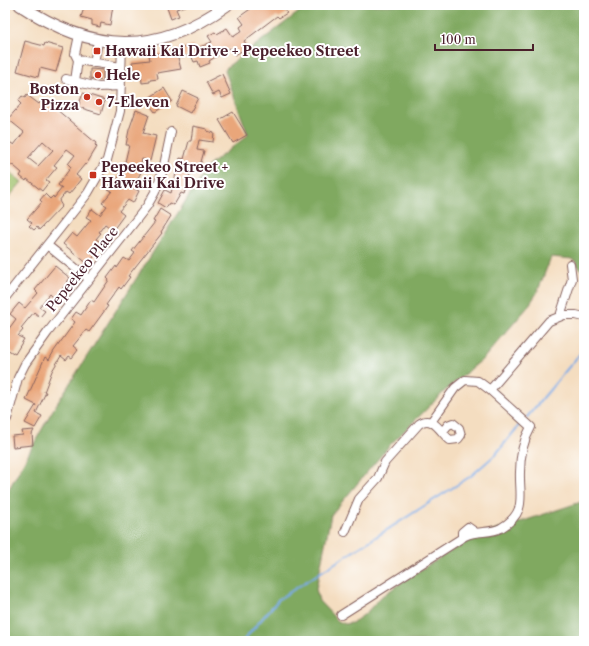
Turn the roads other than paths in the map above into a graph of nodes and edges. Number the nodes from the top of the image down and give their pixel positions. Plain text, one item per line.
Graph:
1 (20, 5) edge
2 (227, 5) edge
3 (78, 35) junction
4 (98, 41) junction
5 (122, 43) junction
6 (78, 60) junction
7 (94, 63) junction
8 (109, 65) junction
9 (121, 67) junction
10 (121, 86) junction
11 (108, 87) junction
12 (171, 132) dead end
13 (47, 245) junction
14 (570, 264) dead end
15 (89, 279) junction
16 (5, 298) edge
17 (560, 316) junction
18 (584, 317) edge
19 (490, 390) junction
20 (7, 419) dead end
21 (430, 422) junction
22 (443, 431) junction
23 (345, 532) dead end
24 (341, 615) dead end

1 - 3 main road
2 - 5 main road
3 - 4 main road
3 - 6 street
4 - 5 main road
4 - 7 street
5 - 9 street
6 - 7 street
6 - 11 street
7 - 8 street
8 - 9 street
8 - 11 street
9 - 10 street
10 - 11 street
10 - 13 street
12 - 15 street, Pepeekeo Place
13 - 15 street
13 - 16 street
14 - 17 street
15 - 20 street, Pepeekeo Place
17 - 18 street
17 - 19 street
19 - 21 street
19 - 24 street
21 - 22 street
21 - 23 street
22 - 22 street

